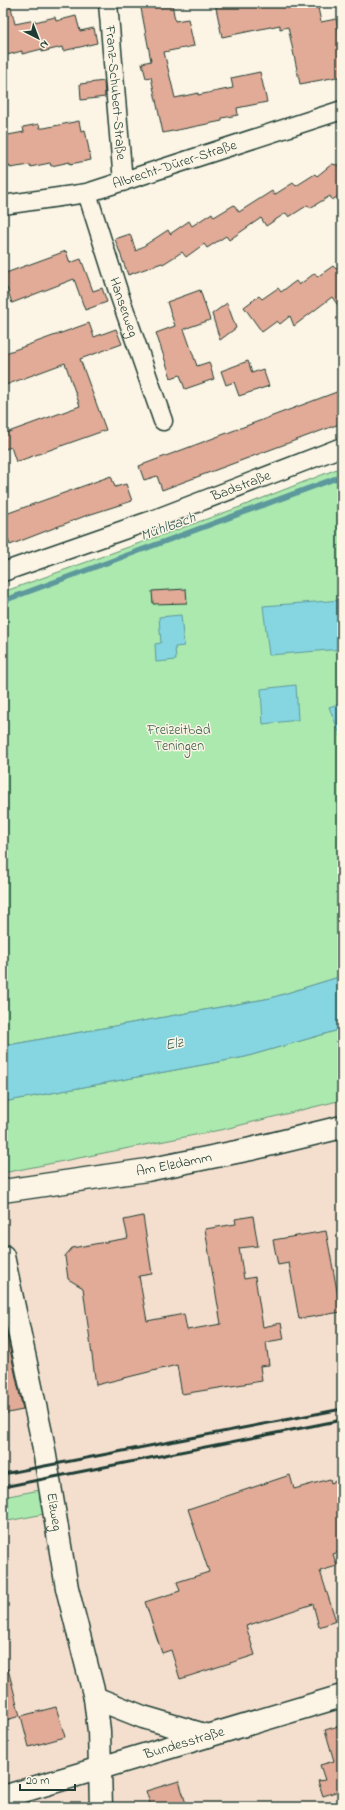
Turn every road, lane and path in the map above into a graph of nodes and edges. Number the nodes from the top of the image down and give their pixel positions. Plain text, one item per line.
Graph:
1 (108, 3) edge
2 (342, 110) edge
3 (123, 182) junction
4 (87, 193) junction
5 (3, 205) edge
6 (163, 421) dead end
7 (342, 447) edge
8 (3, 572) edge
9 (342, 1127) edge
10 (3, 1192) edge
11 (3, 1256) edge
12 (342, 1696) edge
13 (95, 1698) junction
14 (208, 1736) junction
15 (100, 1768) junction
16 (3, 1797) edge
17 (101, 1807) edge

1 - 3 street, Franz-Schubert-Straße
2 - 3 street, Albrecht-Dürer-Straße
3 - 4 street, Albrecht-Dürer-Straße
4 - 5 street, Albrecht-Dürer-Straße
4 - 6 street, Hanserweg
7 - 8 street, Badstraße
9 - 10 street, Am Elzdamm
11 - 13 street, Elzweg
12 - 14 street, Bundesstraße
13 - 14 street
13 - 15 street, Elzweg
14 - 15 street, Bundesstraße
15 - 16 street, Bundesstraße
15 - 17 street, Elzweg

